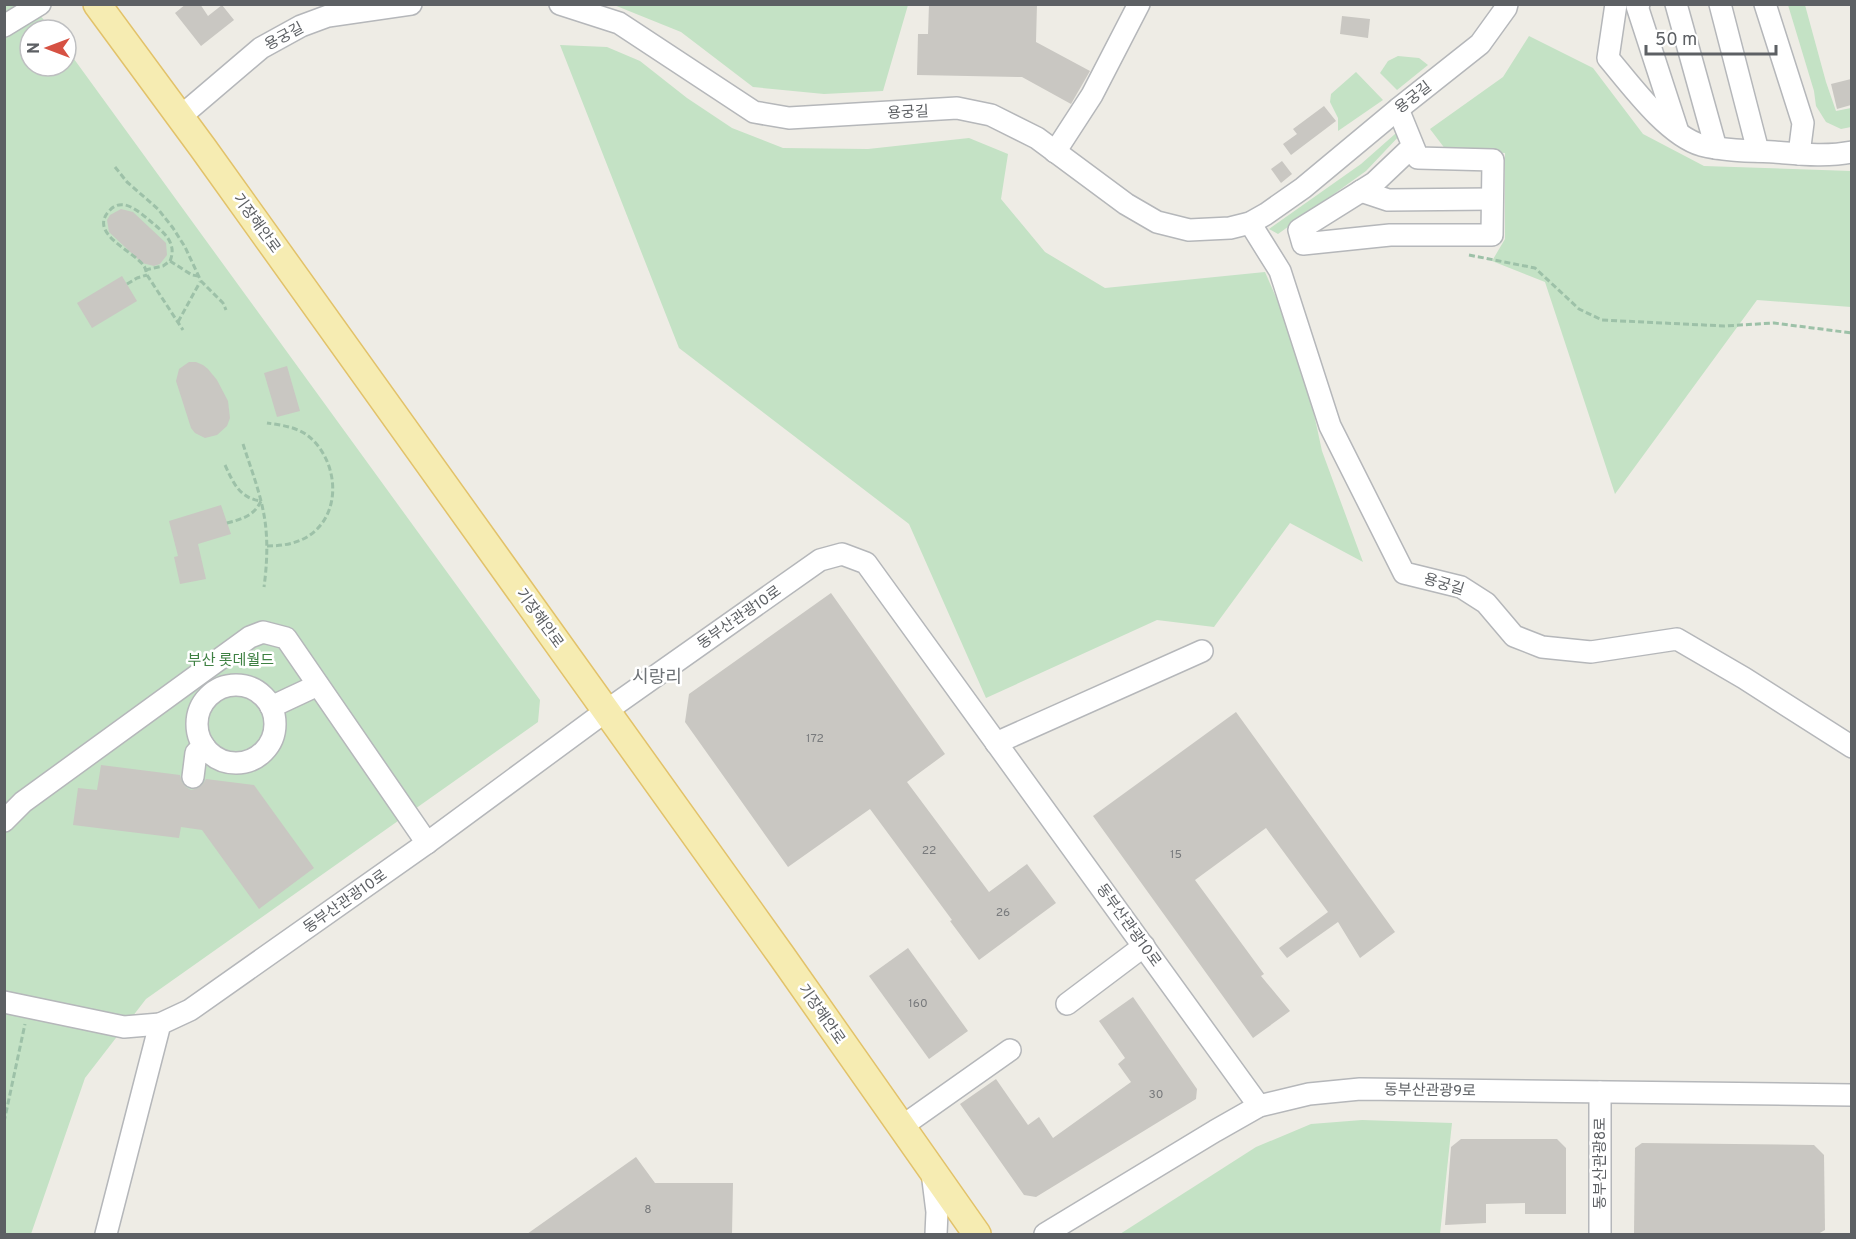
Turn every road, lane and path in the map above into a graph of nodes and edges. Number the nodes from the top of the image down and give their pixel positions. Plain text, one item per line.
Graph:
1 (40, 4) edge
2 (98, 4) edge
3 (411, 4) edge
4 (560, 4) edge
5 (1139, 4) edge
6 (1507, 4) edge
7 (1676, 4) edge
8 (1720, 4) edge
9 (1765, 4) edge
10 (1627, 7) edge
11 (4, 26) edge
12 (1398, 109) junction
13 (180, 117) junction
14 (1678, 132) junction
15 (1413, 146) junction
16 (1716, 148) junction
17 (1758, 151) junction
18 (1055, 152) junction
19 (1851, 152) edge
20 (1799, 154) junction
21 (115, 167) dead end
22 (1361, 191) junction
23 (1492, 199) junction
24 (1250, 223) junction
25 (1468, 255) dead end
26 (170, 261) junction
27 (145, 270) junction
28 (147, 275) junction
29 (198, 276) junction
30 (201, 281) junction
31 (127, 284) dead end
32 (226, 310) dead end
33 (178, 322) junction
34 (183, 330) dead end
35 (1851, 333) edge
36 (267, 423) dead end
37 (243, 444) dead end
38 (225, 465) dead end
39 (261, 501) junction
40 (227, 523) dead end
41 (267, 546) junction
42 (264, 587) dead end
43 (1202, 651) dead end
44 (318, 685) junction
45 (271, 707) junction
46 (606, 711) junction
47 (996, 743) junction
48 (204, 746) junction
49 (1851, 747) edge
50 (194, 777) dead end
51 (4, 821) edge
52 (427, 843) junction
53 (1144, 946) junction
54 (4, 1002) edge
55 (1067, 1004) dead end
56 (28, 1006) junction
57 (160, 1024) junction
58 (1010, 1050) dead end
59 (1600, 1092) junction
60 (1851, 1095) edge
61 (1259, 1106) junction
62 (4, 1122) edge
63 (901, 1127) junction
64 (932, 1172) junction
65 (106, 1234) edge
66 (936, 1234) edge
67 (977, 1234) edge
68 (1045, 1234) edge
69 (1600, 1234) edge

1 - 11 street
2 - 13 main road, 기장해안로
3 - 13 street, 용궁길
4 - 18 street, 용궁길
5 - 18 street
6 - 12 street, 용궁길
7 - 16 street
8 - 17 street
9 - 20 street
10 - 14 street
10 - 14 street
12 - 15 street
12 - 24 street, 용궁길
13 - 46 main road, 기장해안로
14 - 16 street
15 - 22 street
15 - 23 street
16 - 17 street
17 - 20 street
18 - 24 street, 용궁길
19 - 20 street
21 - 29 path
22 - 23 street
22 - 23 street
24 - 49 street, 용궁길
25 - 35 path
26 - 27 path
26 - 27 path
26 - 29 path
27 - 28 path
28 - 31 path
28 - 33 path
29 - 30 path
30 - 32 path
30 - 33 path
33 - 34 path
36 - 41 path
37 - 39 path
38 - 39 path
39 - 40 path
39 - 41 path
41 - 42 path
43 - 47 street
44 - 45 street
44 - 51 street
44 - 52 street
45 - 48 street
45 - 48 street
46 - 47 street, 동부산관광10로
46 - 52 street, 동부산관광10로
46 - 63 main road, 기장해안로
47 - 53 street, 동부산관광10로
48 - 50 street
52 - 57 street, 동부산관광10로
53 - 55 street
53 - 61 street, 동부산관광10로
54 - 56 street
56 - 57 street
56 - 62 path
57 - 65 street
58 - 63 street
59 - 60 street, 동부산관광9로
59 - 61 street, 동부산관광9로
59 - 69 street, 동부산관광8로
61 - 68 street, 동부산관광9로
63 - 64 main road, 기장해안로
64 - 66 street
64 - 67 main road, 기장해안로

